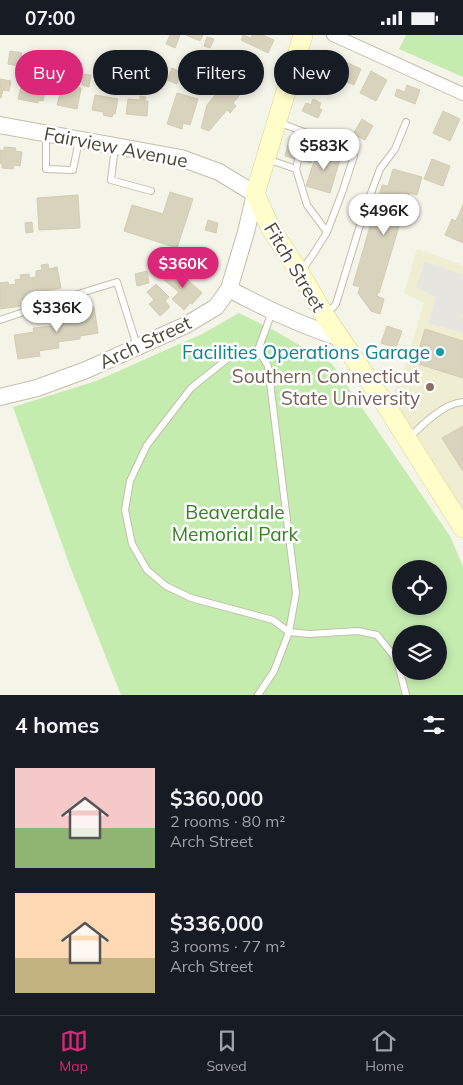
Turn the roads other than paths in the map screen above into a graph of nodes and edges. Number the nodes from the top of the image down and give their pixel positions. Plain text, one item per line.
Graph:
1 (303, 35) edge
2 (333, 35) edge
3 (463, 94) edge
4 (277, 122) junction
5 (406, 122) dead end
6 (0, 125) edge
7 (46, 133) junction
8 (306, 133) junction
9 (79, 139) junction
10 (303, 141) dead end
11 (116, 146) junction
12 (265, 158) junction
13 (298, 160) dead end
14 (296, 169) junction
15 (151, 191) dead end
16 (255, 193) junction
17 (326, 232) junction
18 (300, 273) junction
19 (229, 289) junction
20 (272, 312) junction
21 (325, 316) junction
22 (0, 320) edge
23 (340, 338) junction
24 (138, 347) junction
25 (258, 350) junction
26 (0, 395) edge
27 (463, 402) edge
28 (407, 439) junction
29 (463, 528) edge
30 (289, 632) junction
31 (258, 695) edge
32 (406, 695) edge

1 - 4 main road, Arch Street
2 - 3 street
4 - 8 lane
4 - 12 main road, Arch Street
5 - 21 lane
6 - 7 street, Fairview Avenue
7 - 9 street, Fairview Avenue
7 - 9 lane
8 - 10 lane
8 - 17 lane
9 - 11 street, Fairview Avenue
11 - 15 lane
11 - 16 street, Fairview Avenue
12 - 14 lane
12 - 16 main road, Arch Street
13 - 14 lane
14 - 17 lane
16 - 18 main road, Fitch Street
16 - 19 street, Arch Street
17 - 18 lane
18 - 21 main road, Fitch Street
19 - 20 street, Fitch Street
19 - 24 street, Arch Street
20 - 23 street, Fitch Street
20 - 25 lane
21 - 23 main road, Fitch Street
22 - 24 lane
23 - 28 main road, Fitch Street
24 - 26 street, Arch Street
25 - 30 lane
25 - 30 lane
27 - 28 lane
28 - 29 main road, Fitch Street
30 - 31 lane
30 - 32 lane

